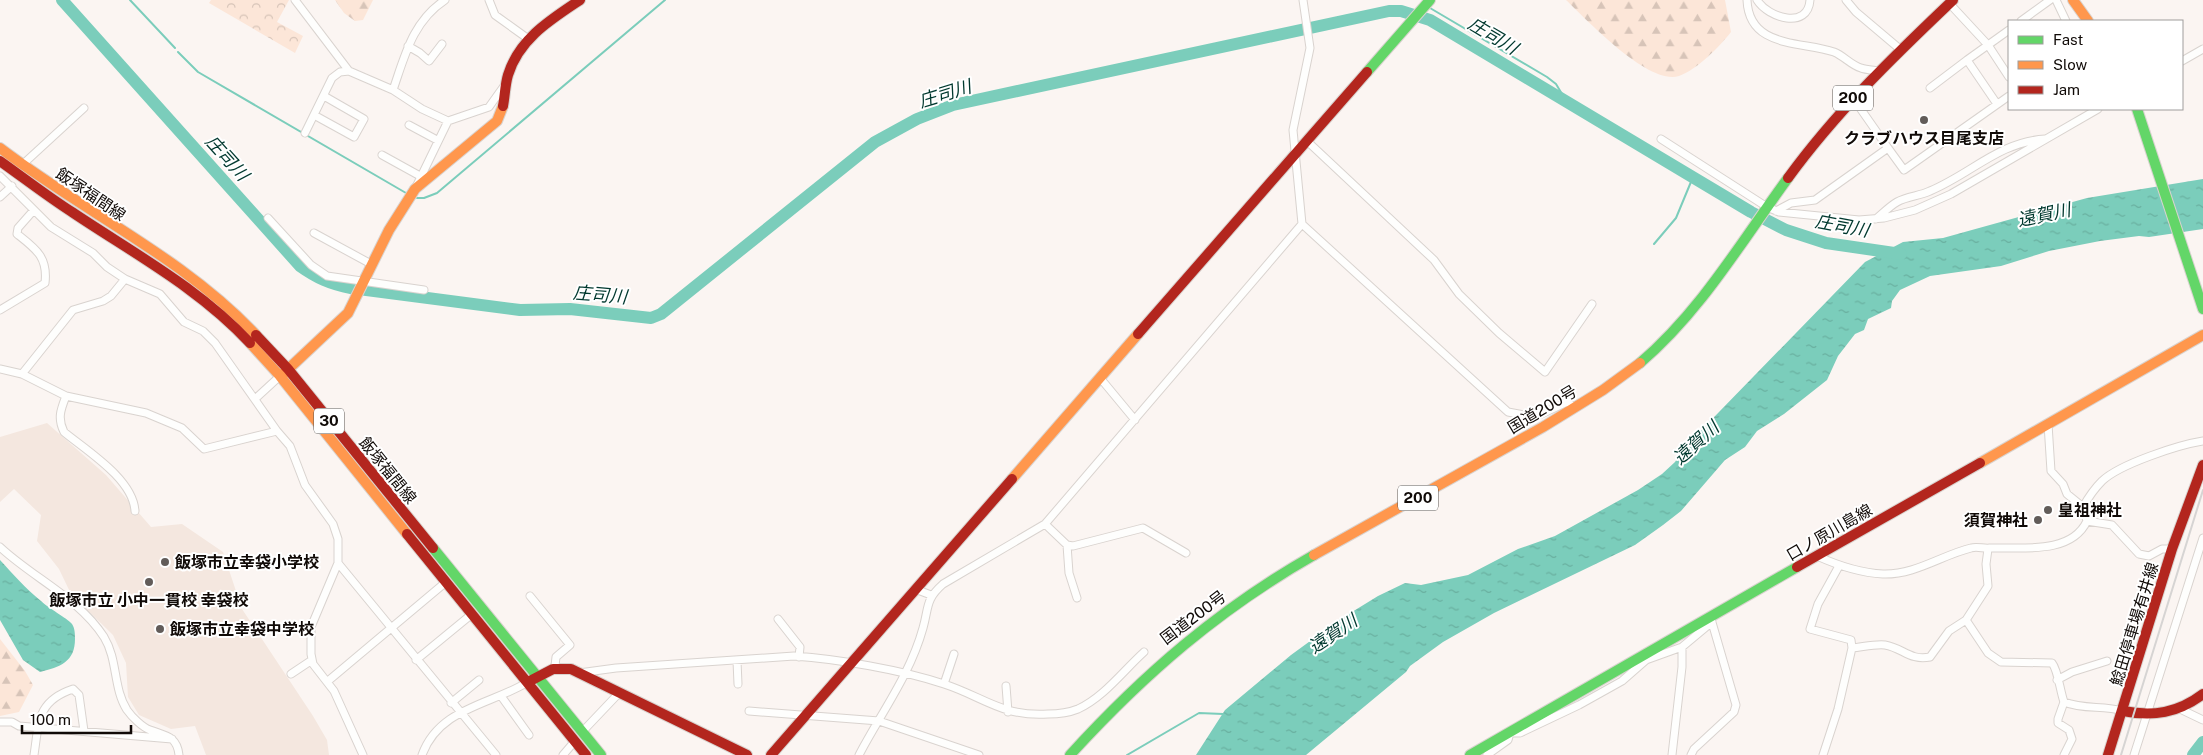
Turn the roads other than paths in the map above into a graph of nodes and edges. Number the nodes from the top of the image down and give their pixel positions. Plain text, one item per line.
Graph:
1 (295, 0) edge
2 (445, 0) edge
3 (489, 0) edge
4 (580, 0) edge
5 (1303, 0) edge
6 (1430, 0) edge
7 (1748, 0) edge
8 (1757, 0) edge
9 (1810, 0) edge
10 (1846, 0) edge
11 (2050, 0) edge
12 (2056, 0) edge
13 (2073, 0) edge
14 (1951, 2) edge
15 (2022, 20) edge
16 (2066, 20) edge
17 (2087, 20) edge
18 (2008, 31) edge
19 (527, 38) junction
20 (442, 44) dead end
21 (1988, 45) junction
22 (408, 46) junction
23 (2203, 49) edge
24 (1901, 50) junction
25 (1967, 60) junction
26 (2183, 60) edge
27 (349, 71) junction
28 (1880, 71) junction
29 (2008, 75) edge
30 (508, 79) junction
31 (1930, 88) dead end
32 (393, 90) junction
33 (324, 96) junction
34 (2008, 97) edge
35 (1853, 98) junction
36 (1997, 104) junction
37 (84, 108) dead end
38 (2085, 110) edge
39 (2096, 110) edge
40 (2137, 110) edge
41 (314, 115) junction
42 (448, 120) junction
43 (2077, 121) junction
44 (410, 125) dead end
45 (305, 133) dead end
46 (1661, 139) dead end
47 (2046, 139) junction
48 (437, 140) junction
49 (1307, 140) junction
50 (0, 148) edge
51 (1888, 148) junction
52 (1296, 154) junction
53 (382, 155) dead end
54 (0, 161) edge
55 (22, 165) junction
56 (0, 176) edge
57 (420, 176) junction
58 (12, 186) junction
59 (415, 190) junction
60 (0, 197) edge
61 (1772, 209) junction
62 (33, 210) junction
63 (268, 218) dead end
64 (1876, 219) junction
65 (1302, 224) junction
66 (314, 233) dead end
67 (371, 264) junction
68 (125, 279) junction
69 (364, 281) junction
70 (424, 290) dead end
71 (1592, 304) dead end
72 (2203, 309) edge
73 (0, 310) edge
74 (2203, 335) edge
75 (0, 369) edge
76 (284, 372) junction
77 (22, 374) junction
78 (1101, 378) junction
79 (66, 396) junction
80 (255, 399) junction
81 (1575, 408) junction
82 (1135, 420) junction
83 (2048, 424) junction
84 (277, 431) junction
85 (2203, 441) edge
86 (2203, 465) edge
87 (2083, 506) junction
88 (134, 511) dead end
89 (2087, 521) junction
90 (1045, 524) junction
91 (2203, 538) edge
92 (1066, 545) junction
93 (0, 547) edge
94 (1988, 548) junction
95 (2172, 549) junction
96 (1186, 553) dead end
97 (1817, 556) junction
98 (338, 563) junction
99 (1839, 566) junction
100 (446, 582) junction
101 (915, 589) junction
102 (931, 595) junction
103 (530, 596) dead end
104 (1077, 598) dead end
105 (472, 614) junction
106 (778, 619) dead end
107 (1966, 620) junction
108 (1711, 621) junction
109 (391, 628) junction
110 (1682, 647) junction
111 (1852, 648) junction
112 (1144, 652) dead end
113 (954, 654) dead end
114 (799, 657) junction
115 (1646, 658) junction
116 (312, 660) junction
117 (416, 660) junction
118 (736, 660) junction
119 (2106, 661) dead end
120 (850, 664) junction
121 (555, 666) junction
122 (578, 673) junction
123 (291, 674) dead end
124 (905, 675) junction
125 (533, 679) junction
126 (479, 680) dead end
127 (2057, 680) junction
128 (328, 681) junction
129 (738, 684) dead end
130 (944, 684) junction
131 (1006, 686) dead end
132 (620, 692) junction
133 (2203, 694) edge
134 (502, 696) junction
135 (451, 702) junction
136 (2064, 702) junction
137 (2180, 708) junction
138 (749, 711) dead end
139 (2123, 711) junction
140 (1008, 712) junction
141 (459, 713) junction
142 (807, 714) junction
143 (2145, 716) junction
144 (2203, 720) edge
145 (879, 721) junction
146 (0, 722) edge
147 (38, 727) junction
148 (84, 731) junction
149 (582, 732) junction
150 (1510, 733) junction
151 (529, 735) dead end
152 (172, 739) junction
153 (575, 741) junction
154 (361, 754) edge
155 (34, 755) edge
156 (179, 755) edge
157 (422, 755) edge
158 (496, 755) edge
159 (564, 755) edge
160 (586, 755) edge
161 (600, 755) edge
162 (747, 755) edge
163 (771, 755) edge
164 (859, 755) edge
165 (979, 755) edge
166 (1070, 755) edge
167 (1470, 755) edge
168 (1488, 755) edge
169 (1672, 755) edge
170 (1691, 755) edge
171 (1823, 755) edge
172 (2064, 755) edge
173 (2108, 755) edge
174 (2134, 755) edge

1 - 27 street
2 - 22 street
3 - 19 street
4 - 19 main road
5 - 52 street
6 - 49 main road
7 - 28 street
8 - 9 street
10 - 24 street
11 - 15 street
12 - 16 street
13 - 17 main road
14 - 21 street
14 - 24 main road, 国道200号 / 200
18 - 21 street
19 - 30 main road
20 - 22 street
21 - 25 street
21 - 29 street
22 - 32 street
23 - 26 street
24 - 28 main road, 国道200号 / 200
25 - 31 street
25 - 36 street
27 - 32 street
27 - 33 street
28 - 35 main road, 国道200号 / 200
30 - 42 street
30 - 59 main road
32 - 42 street
33 - 41 street
33 - 41 street
34 - 36 street
35 - 51 street
35 - 61 main road, 国道200号 / 200
36 - 51 street
37 - 55 street
38 - 43 street
39 - 43 street
40 - 72 main road
41 - 45 street
42 - 48 street
43 - 47 street
44 - 48 street
46 - 61 street
47 - 64 street
47 - 64 street
48 - 57 street
49 - 52 main road
49 - 71 street
50 - 55 main road, 飯塚福間線 / 30
51 - 61 street
52 - 65 street
52 - 78 main road
53 - 57 street
54 - 76 main road, 飯塚福間線 / 30
55 - 76 main road, 飯塚福間線 / 30
56 - 58 street
57 - 59 street
58 - 60 street
58 - 62 street
59 - 67 main road
61 - 64 street
61 - 81 main road, 国道200号 / 200
62 - 68 street
62 - 73 street
63 - 69 street
65 - 81 street
65 - 82 street
66 - 67 street
67 - 69 main road
68 - 77 street
68 - 80 street
69 - 70 street
69 - 76 main road
74 - 83 main road, 口ノ原川島線
75 - 77 street
76 - 80 street
76 - 100 main road, 飯塚福間線 / 30
76 - 125 main road, 飯塚福間線 / 30
77 - 79 street
78 - 82 street
78 - 101 main road
79 - 84 street
79 - 88 street
80 - 84 street
81 - 166 main road, 国道200号 / 200
82 - 90 street
83 - 87 street
83 - 97 main road, 口ノ原川島線
84 - 98 street
85 - 87 street
86 - 95 main road, 鯰田停車場有井線
87 - 89 street
89 - 94 street
89 - 95 street
90 - 92 street
90 - 102 street
91 - 143 street
92 - 96 street
92 - 104 street
93 - 152 street
94 - 99 street
94 - 107 street
95 - 139 main road, 鯰田停車場有井線
97 - 99 street
97 - 108 main road, 口ノ原川島線
98 - 109 street
98 - 116 street
99 - 111 street
100 - 105 main road, 飯塚福間線 / 30
100 - 109 street
101 - 102 street
101 - 120 main road
102 - 124 street
103 - 121 street
105 - 117 street
105 - 125 main road, 飯塚福間線 / 30
106 - 114 street
107 - 111 street
107 - 127 street
108 - 110 street
108 - 115 main road, 口ノ原川島線
108 - 170 street
109 - 117 street
109 - 128 street
110 - 115 street
110 - 169 street
111 - 171 street
112 - 140 street
113 - 130 street
114 - 118 street
114 - 120 street
115 - 150 main road, 口ノ原川島線
116 - 123 street
116 - 128 street
117 - 135 street
118 - 122 street
118 - 129 street
119 - 127 street
120 - 124 street
120 - 142 main road
121 - 122 main road
121 - 125 main road
122 - 132 main road
124 - 130 street
124 - 145 street
125 - 134 street
125 - 149 main road, 飯塚福間線 / 30
125 - 153 main road, 飯塚福間線 / 30
126 - 135 street
127 - 136 street
128 - 154 street
130 - 140 street
131 - 140 street
132 - 149 street
132 - 162 main road
133 - 137 main road, 鯰田停車場有井線
134 - 141 street
134 - 151 street
135 - 141 street
136 - 139 street
136 - 172 street
137 - 143 main road, 鯰田停車場有井線
137 - 144 street
138 - 142 street
139 - 143 main road, 鯰田停車場有井線
139 - 173 main road
141 - 157 street
141 - 158 street
142 - 145 street
142 - 163 main road
143 - 174 street
145 - 164 street
145 - 165 street
146 - 147 street
147 - 148 street
147 - 148 street
147 - 155 street
148 - 152 street
149 - 161 main road, 飯塚福間線 / 30
150 - 167 main road, 口ノ原川島線
150 - 168 street
152 - 156 street
153 - 159 street
153 - 160 main road, 飯塚福間線 / 30

